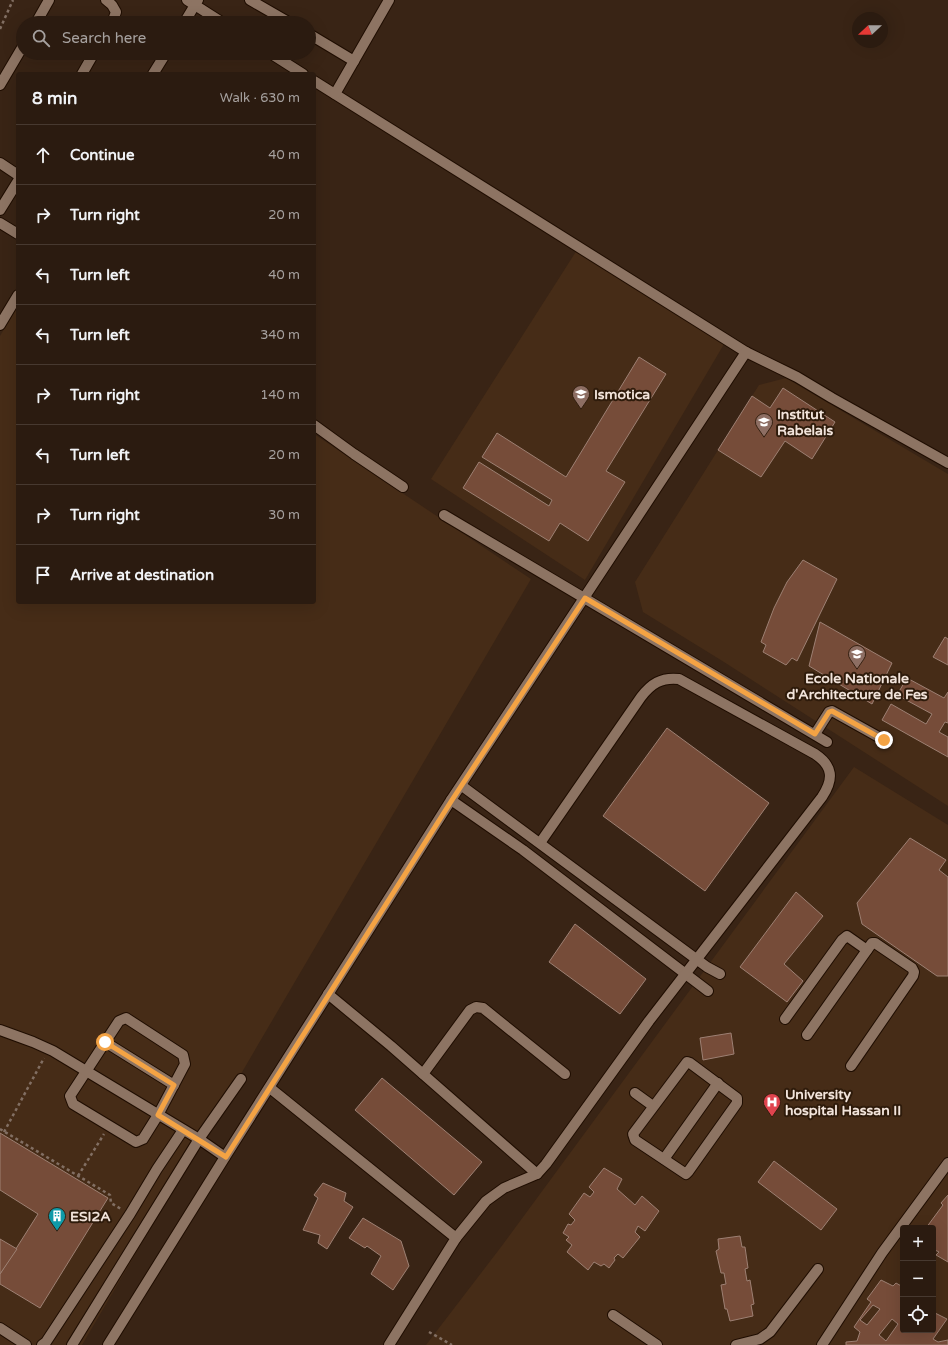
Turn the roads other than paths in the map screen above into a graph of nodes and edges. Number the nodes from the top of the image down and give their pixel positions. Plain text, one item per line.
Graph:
1 (49, 0) edge
2 (106, 0) edge
3 (250, 0) edge
4 (389, 0) edge
5 (194, 2) edge
6 (40, 16) edge
7 (115, 16) edge
8 (187, 16) edge
9 (213, 16) edge
10 (278, 16) edge
11 (316, 38) edge
12 (16, 58) edge
13 (90, 60) edge
14 (162, 60) edge
15 (281, 60) edge
16 (354, 60) junction
17 (83, 72) edge
18 (154, 72) edge
19 (300, 72) edge
20 (316, 82) edge
21 (0, 85) edge
22 (335, 94) junction
23 (0, 163) edge
24 (16, 174) edge
25 (16, 184) edge
26 (0, 210) edge
27 (0, 223) edge
28 (16, 233) edge
29 (16, 298) edge
30 (0, 325) edge
31 (746, 352) junction
32 (316, 426) edge
33 (948, 463) edge
34 (404, 487) dead end
35 (444, 515) dead end
36 (585, 598) junction
37 (815, 734) junction
38 (884, 740) dead end
39 (827, 742) dead end
40 (462, 786) junction
41 (452, 800) junction
42 (522, 830) junction
43 (540, 843) junction
44 (514, 844) junction
45 (867, 950) junction
46 (697, 959) junction
47 (685, 974) junction
48 (720, 974) dead end
49 (708, 991) dead end
50 (328, 994) junction
51 (784, 1019) dead end
52 (0, 1030) edge
53 (806, 1034) dead end
54 (105, 1042) junction
55 (851, 1066) dead end
56 (87, 1071) junction
57 (423, 1074) junction
58 (565, 1074) dead end
59 (241, 1079) dead end
60 (718, 1083) junction
61 (174, 1085) junction
62 (270, 1088) junction
63 (635, 1093) dead end
64 (653, 1106) junction
65 (158, 1115) junction
66 (183, 1130) junction
67 (199, 1139) junction
68 (226, 1157) junction
69 (664, 1159) junction
70 (948, 1163) edge
71 (537, 1174) junction
72 (456, 1238) junction
73 (818, 1269) dead end
74 (613, 1315) dead end
75 (0, 1328) edge
76 (26, 1345) edge
77 (42, 1345) edge
78 (72, 1345) edge
79 (108, 1345) edge
80 (389, 1345) edge
81 (657, 1345) edge
82 (736, 1345) edge
83 (822, 1345) edge

1 - 6 street
2 - 7 street
3 - 10 street
4 - 16 street
5 - 8 street
5 - 9 street
11 - 16 street
12 - 21 street
13 - 17 street
14 - 18 street
15 - 19 street
16 - 22 street
20 - 22 street
22 - 31 street
23 - 24 street
25 - 26 street
27 - 28 street
29 - 30 street
31 - 33 street
31 - 36 street
32 - 34 street
35 - 36 street
36 - 37 street
36 - 40 street
37 - 38 street
37 - 39 street
40 - 41 street
40 - 42 street
41 - 44 street
41 - 50 street
42 - 43 street
42 - 44 street
43 - 46 street
43 - 46 street
44 - 47 street
45 - 51 street
45 - 53 street
45 - 55 street
46 - 47 street
46 - 48 street
47 - 49 street
47 - 71 street
50 - 57 street
50 - 62 street
52 - 56 street
54 - 56 street
54 - 61 street
54 - 61 street
56 - 65 street
56 - 65 street
57 - 58 street
57 - 71 street
59 - 67 street
60 - 64 street
60 - 69 street
60 - 69 street
61 - 65 street
62 - 68 street
62 - 72 street
63 - 64 street
64 - 69 street
65 - 66 street
66 - 67 street
66 - 77 street
67 - 68 street
67 - 78 street
68 - 79 street
70 - 83 street
71 - 72 street
72 - 80 street
73 - 82 street
74 - 81 street
75 - 76 street

